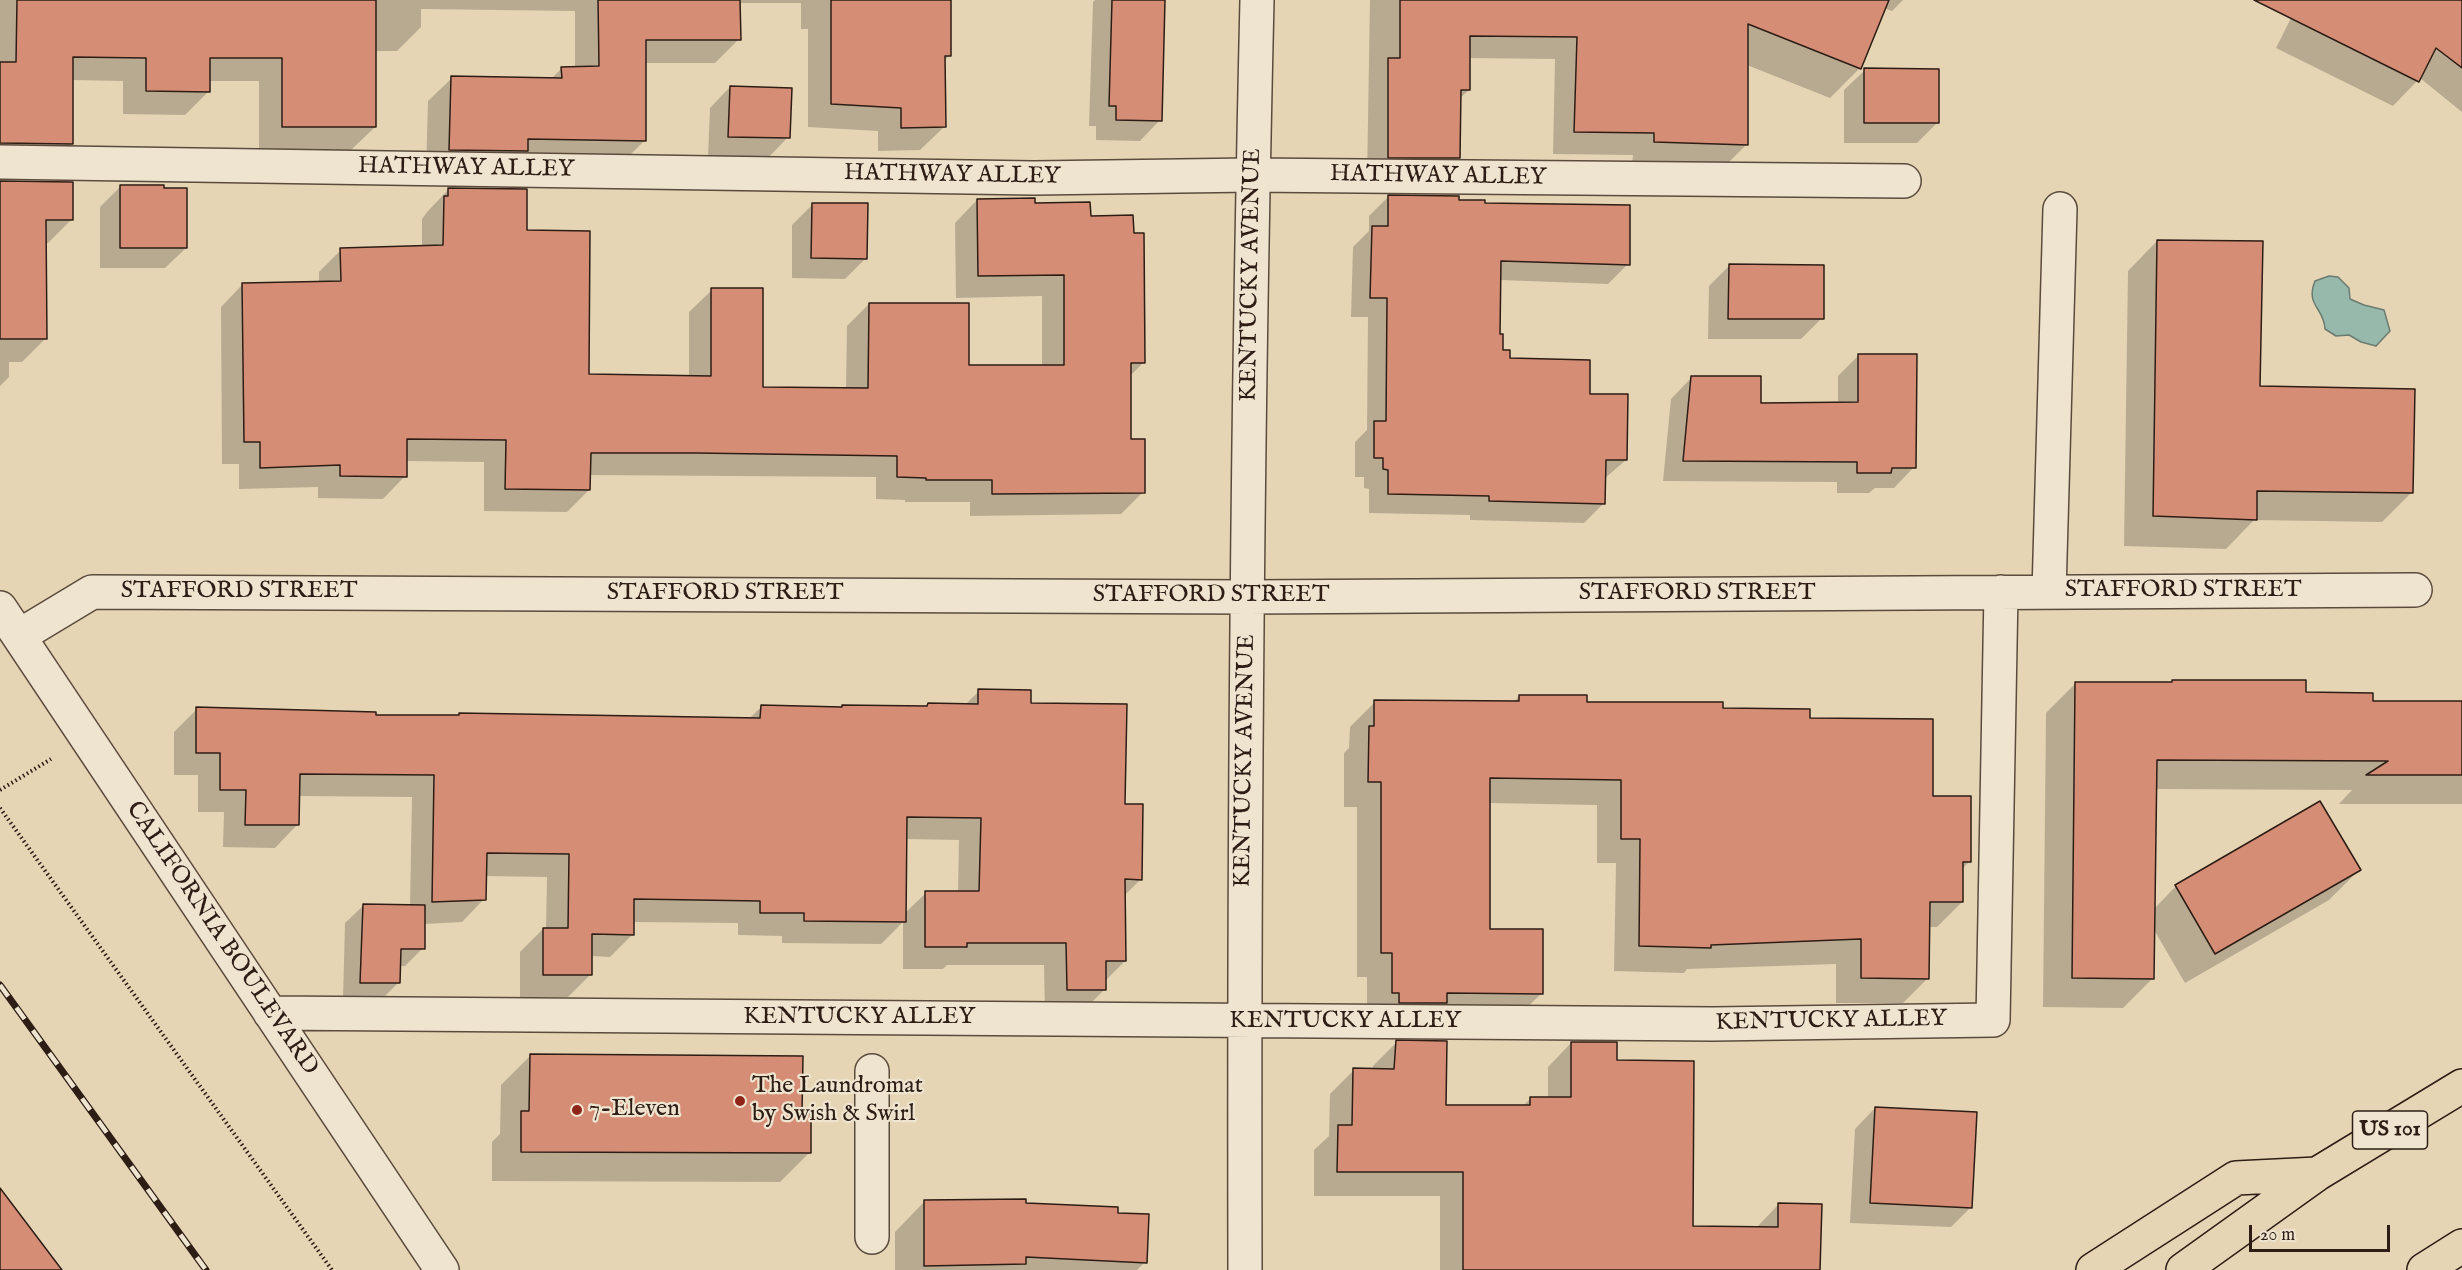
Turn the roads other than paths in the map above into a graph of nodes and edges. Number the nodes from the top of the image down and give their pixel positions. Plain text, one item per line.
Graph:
1 (1257, 0) edge
2 (0, 162) edge
3 (1252, 175) junction
4 (1904, 182) dead end
5 (2060, 209) dead end
6 (2415, 590) dead end
7 (2001, 592) junction
8 (2049, 592) junction
9 (1248, 597) junction
10 (0, 608) edge
11 (19, 636) junction
12 (270, 1013) junction
13 (1244, 1021) junction
14 (872, 1071) dead end
15 (2462, 1086) edge
16 (2317, 1174) junction
17 (872, 1237) dead end
18 (2462, 1246) edge
19 (442, 1270) edge
20 (1245, 1270) edge
21 (2093, 1270) edge
22 (2183, 1270) edge
23 (2424, 1270) edge

1 - 3 street, KENTUCKY AVENUE
2 - 3 street, HATHWAY ALLEY
3 - 4 street, HATHWAY ALLEY
3 - 9 street, KENTUCKY AVENUE
5 - 8 street
6 - 8 street, STAFFORD STREET
7 - 8 street, STAFFORD STREET
7 - 9 street, STAFFORD STREET
7 - 13 street, KENTUCKY ALLEY
9 - 11 street, STAFFORD STREET
9 - 13 street, KENTUCKY AVENUE
10 - 11 street, CALIFORNIA BOULEVARD
11 - 12 street, CALIFORNIA BOULEVARD
12 - 13 street, KENTUCKY ALLEY
12 - 19 street, CALIFORNIA BOULEVARD
13 - 20 street, KENTUCKY AVENUE
14 - 17 street
15 - 16 highway, US 101
16 - 21 highway
16 - 22 highway, US 101
18 - 23 highway

